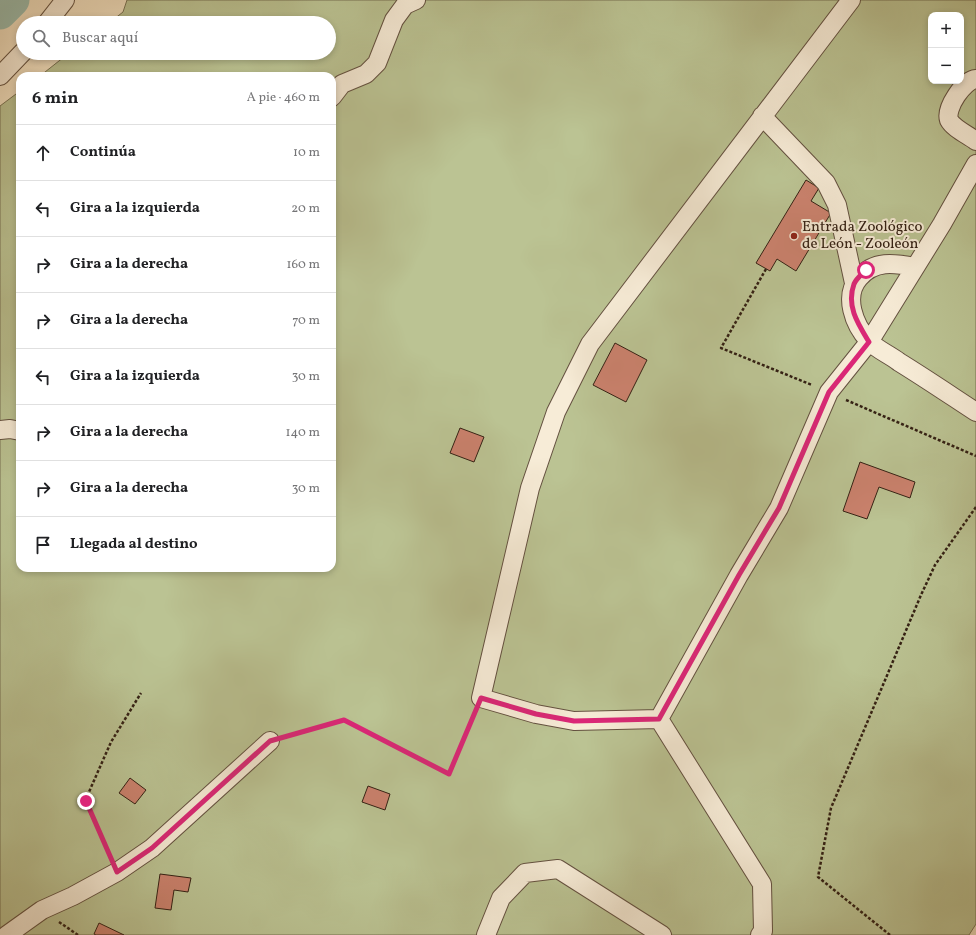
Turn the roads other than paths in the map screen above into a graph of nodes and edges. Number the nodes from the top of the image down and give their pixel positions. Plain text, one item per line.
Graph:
1 (66, 0) edge
2 (416, 0) edge
3 (851, 0) edge
4 (53, 16) edge
5 (16, 59) edge
6 (0, 76) edge
7 (976, 79) edge
8 (336, 92) edge
9 (762, 116) junction
10 (976, 141) edge
11 (976, 164) edge
12 (915, 267) junction
13 (854, 283) junction
14 (869, 342) junction
15 (976, 412) edge
16 (0, 430) edge
17 (16, 430) edge
18 (659, 719) junction
19 (270, 741) road end
20 (7, 935) edge
21 (486, 935) edge
22 (662, 935) edge
23 (760, 935) edge

1 - 4 street
2 - 8 street
3 - 9 street
5 - 6 street
7 - 10 street
9 - 13 street
9 - 18 street
11 - 12 street
12 - 13 street
12 - 14 street
13 - 14 street
14 - 15 street
14 - 18 street
16 - 17 street
18 - 23 street
19 - 20 street
21 - 22 street

